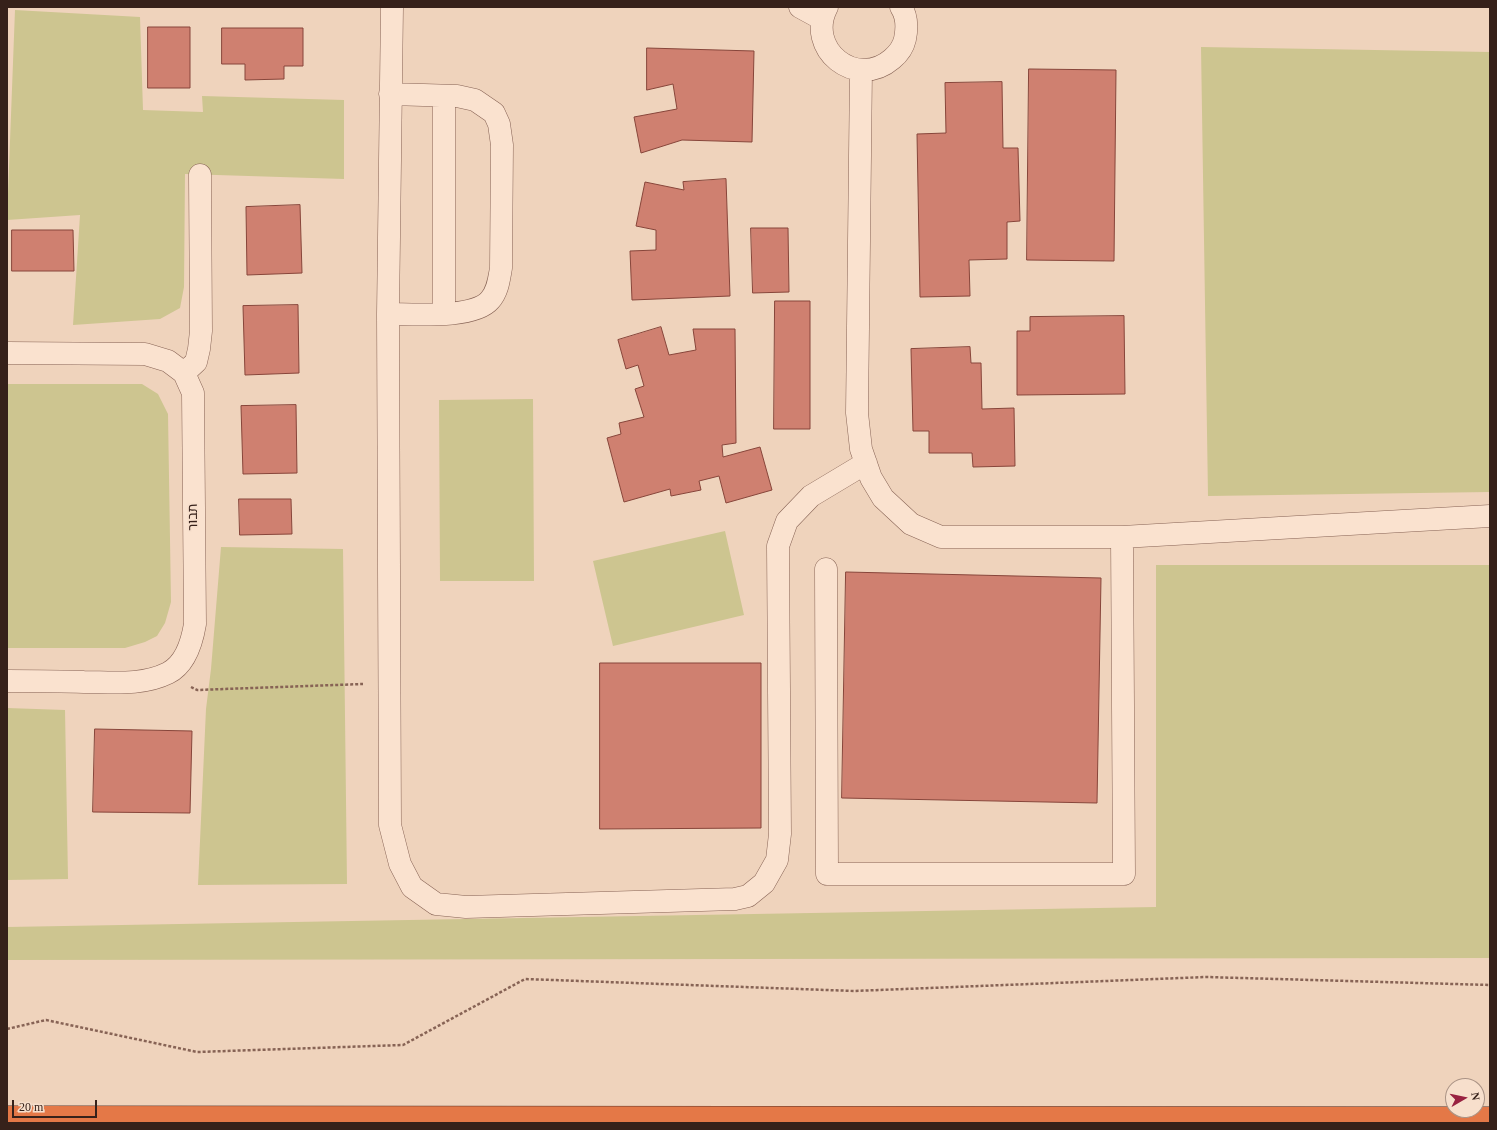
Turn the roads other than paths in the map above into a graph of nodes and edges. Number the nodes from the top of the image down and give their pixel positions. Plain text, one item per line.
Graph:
1 (392, 7) edge
2 (800, 7) edge
3 (900, 7) edge
4 (824, 13) edge
5 (861, 70) junction
6 (390, 94) junction
7 (444, 96) junction
8 (200, 175) dead end
9 (388, 314) junction
10 (444, 314) junction
11 (7, 354) edge
12 (184, 373) junction
13 (866, 462) junction
14 (1490, 516) edge
15 (1122, 537) junction
16 (826, 569) dead end
17 (7, 680) edge
18 (7, 1117) edge
19 (1490, 1118) edge

1 - 6 street
2 - 4 street
3 - 5 street
4 - 5 street
5 - 13 street
6 - 7 street
6 - 9 street
7 - 10 street
7 - 10 street
8 - 12 street
9 - 10 street
9 - 13 street
11 - 12 street, תבור
12 - 17 street, תבור
13 - 15 street
14 - 15 street
15 - 16 street
18 - 19 highway

